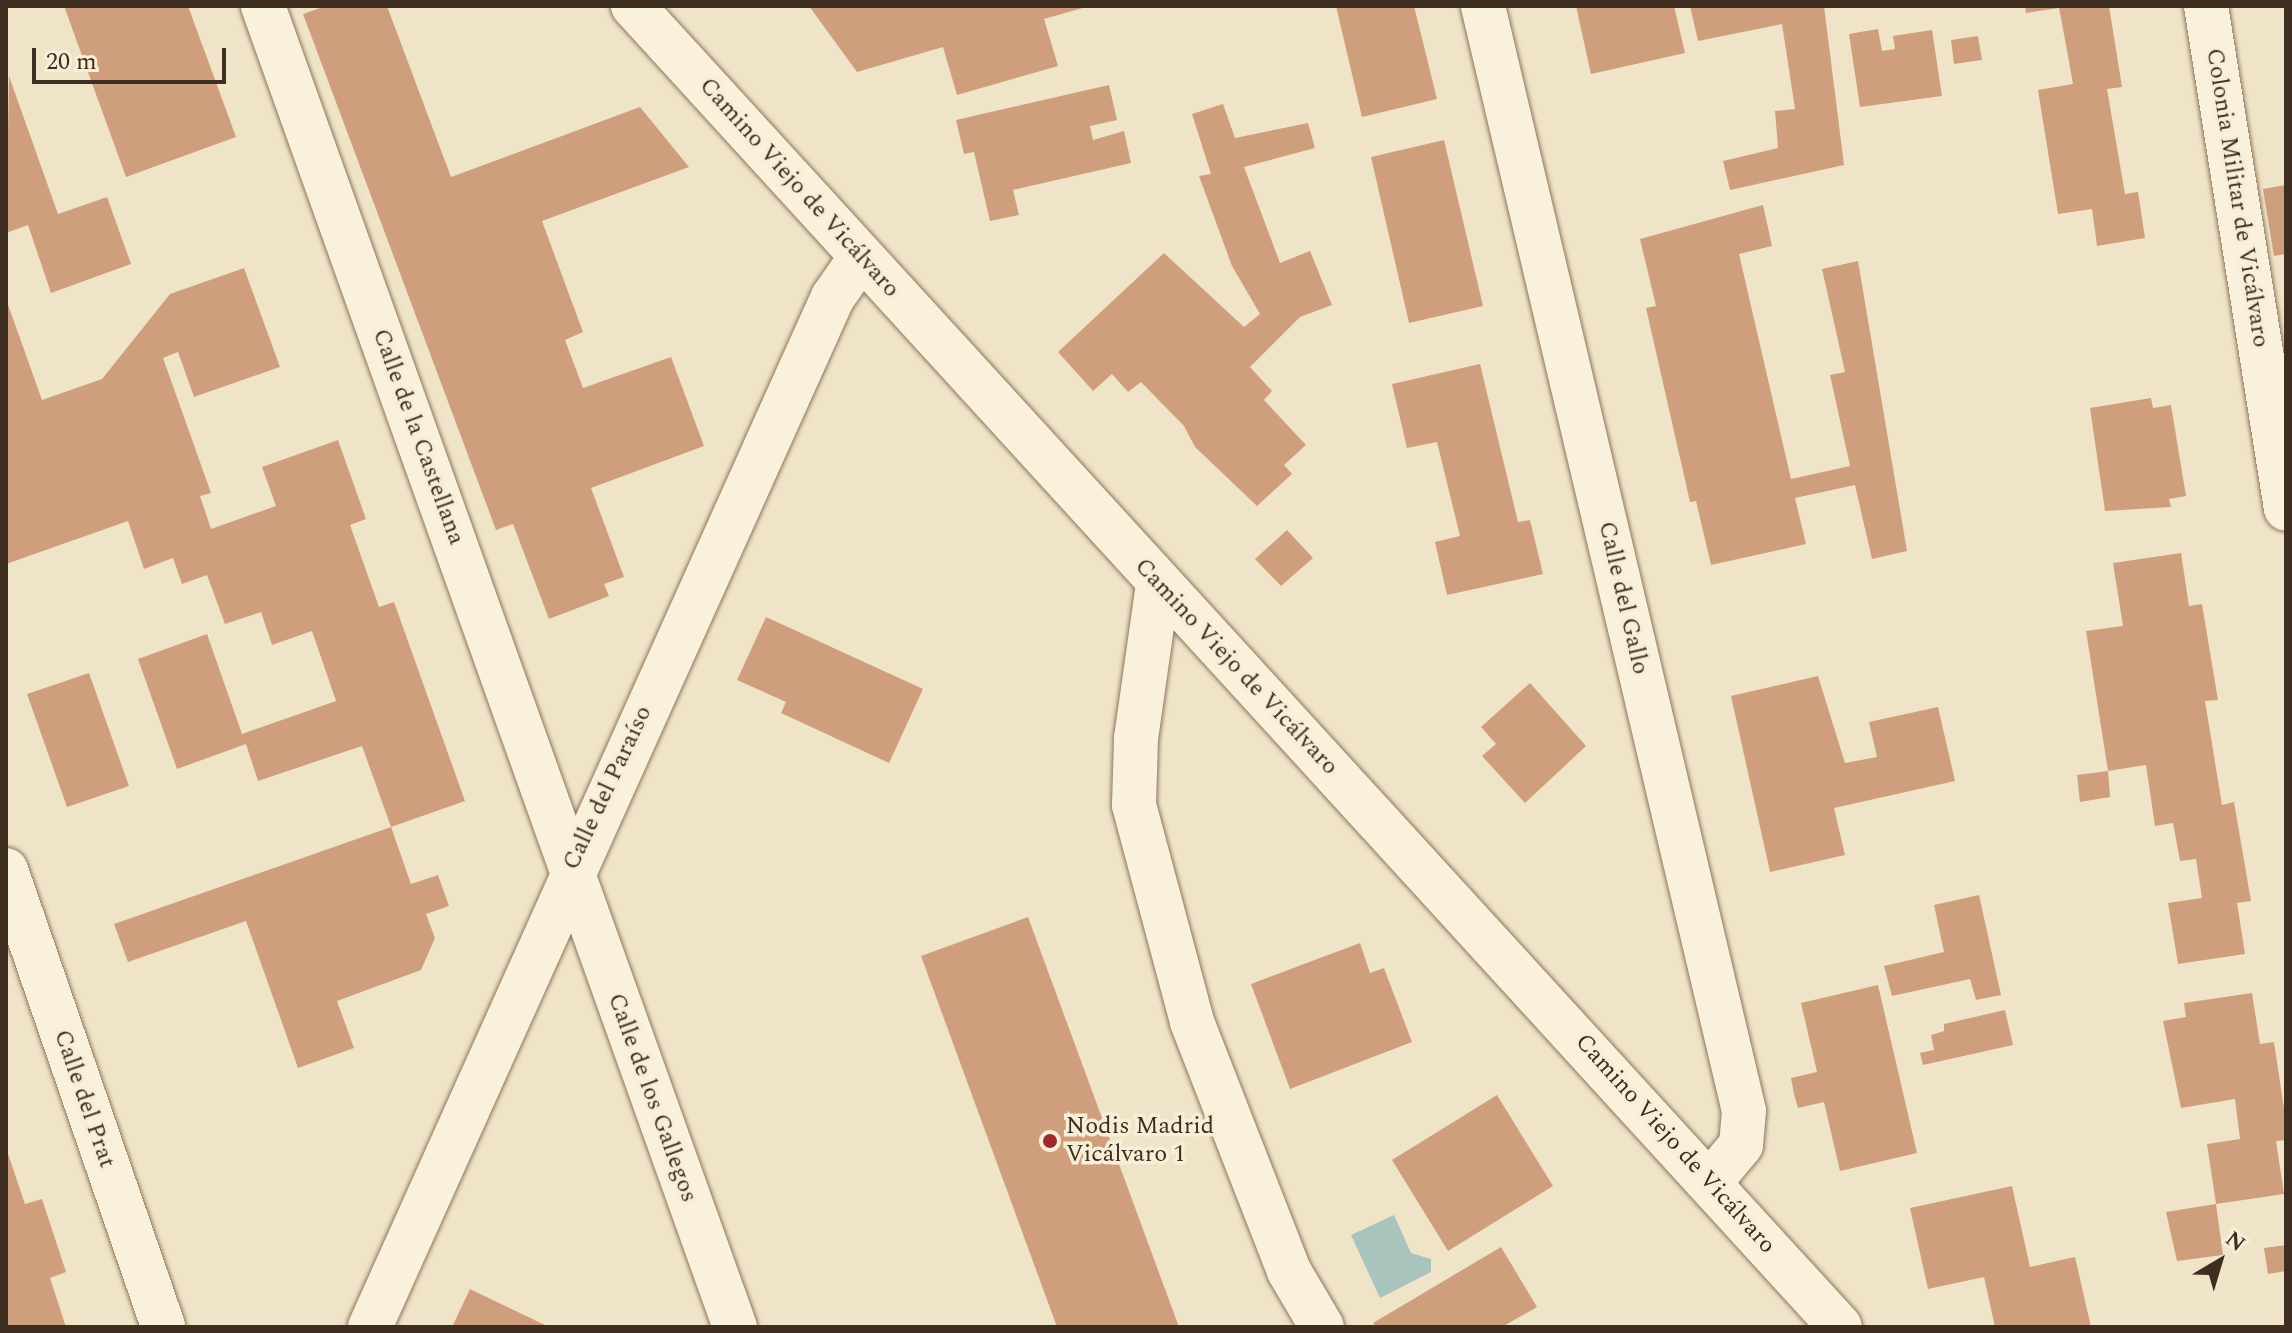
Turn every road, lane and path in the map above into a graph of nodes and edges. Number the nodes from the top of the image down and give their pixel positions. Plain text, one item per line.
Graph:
1 (263, 6) edge
2 (633, 6) edge
3 (1483, 6) edge
4 (2206, 6) edge
5 (861, 257) junction
6 (2280, 436) edge
7 (2286, 509) edge
8 (1158, 584) junction
9 (6, 870) edge
10 (570, 870) junction
11 (1711, 1181) junction
12 (163, 1327) edge
13 (370, 1327) edge
14 (735, 1327) edge
15 (1322, 1327) edge
16 (1840, 1327) edge

1 - 10 street, Calle de la Castellana
2 - 5 street, Camino Viejo de Vicálvaro
3 - 11 street, Calle del Gallo
4 - 6 street, Colonia Militar de Vicálvaro
5 - 8 street, Camino Viejo de Vicálvaro
5 - 10 street, Calle del Paraíso
6 - 7 street, Colonia Militar de Vicálvaro
8 - 11 street, Camino Viejo de Vicálvaro
8 - 15 street
9 - 12 street, Calle del Prat
10 - 13 street, Calle del Paraíso
10 - 14 street, Calle de los Gallegos
11 - 16 street, Camino Viejo de Vicálvaro

